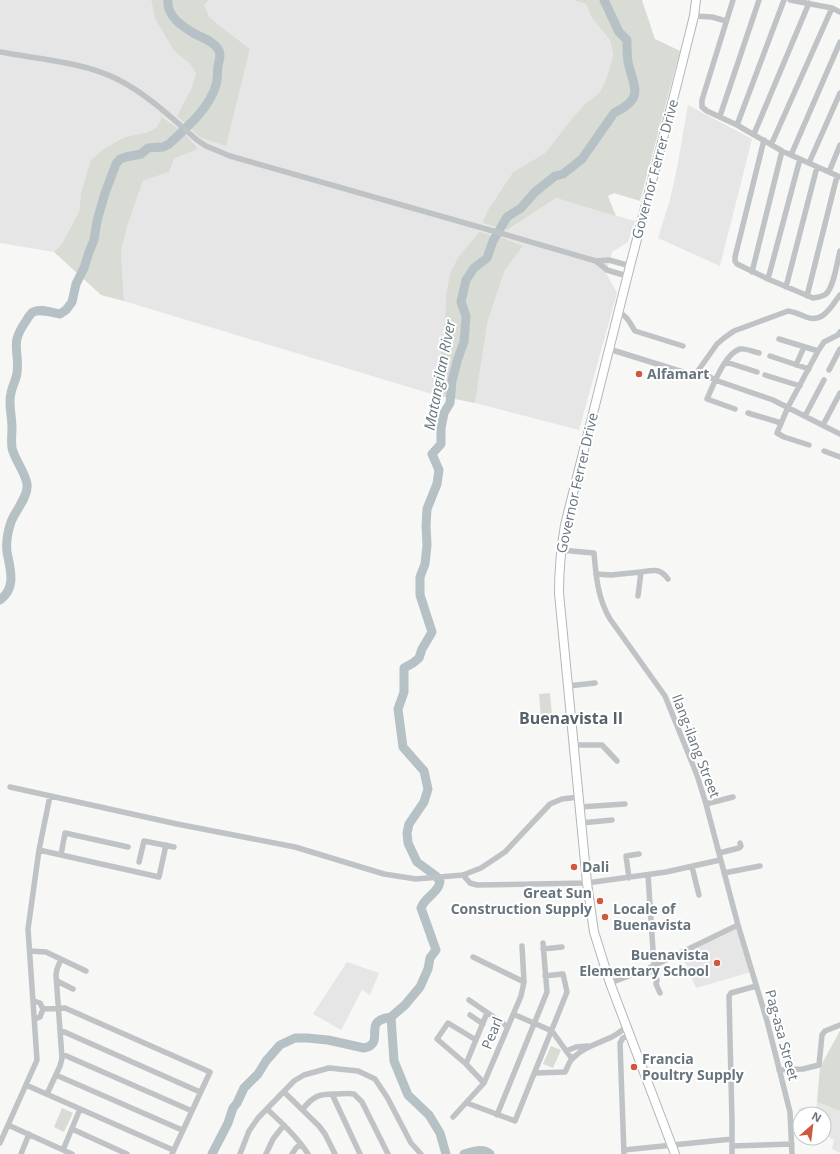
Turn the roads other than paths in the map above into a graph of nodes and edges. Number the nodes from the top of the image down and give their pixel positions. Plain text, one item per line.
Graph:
1 (696, 0) edge
2 (733, 0) edge
3 (758, 0) edge
4 (784, 0) edge
5 (790, 0) edge
6 (809, 3) junction
7 (832, 8) junction
8 (840, 12) edge
9 (694, 16) junction
10 (726, 22) junction
11 (840, 42) edge
12 (0, 52) edge
13 (840, 93) edge
14 (720, 116) junction
15 (737, 125) junction
16 (754, 134) junction
17 (764, 140) junction
18 (771, 145) junction
19 (840, 145) edge
20 (782, 151) junction
21 (790, 155) junction
22 (800, 159) junction
23 (809, 163) junction
24 (817, 167) junction
25 (829, 172) junction
26 (839, 177) edge
27 (840, 251) edge
28 (596, 261) junction
29 (630, 266) junction
30 (752, 272) junction
31 (627, 276) junction
32 (768, 280) junction
33 (786, 287) junction
34 (840, 295) edge
35 (807, 296) junction
36 (619, 312) junction
37 (839, 334) edge
38 (779, 339) dead end
39 (683, 346) dead end
40 (804, 347) junction
41 (840, 349) edge
42 (609, 350) junction
43 (818, 351) junction
44 (759, 353) dead end
45 (770, 356) dead end
46 (726, 362) junction
47 (796, 365) junction
48 (809, 369) junction
49 (830, 370) dead end
50 (757, 372) dead end
51 (696, 375) junction
52 (765, 375) dead end
53 (715, 380) junction
54 (824, 380) dead end
55 (800, 386) junction
56 (840, 392) edge
57 (788, 407) junction
58 (735, 409) dead end
59 (748, 413) dead end
60 (805, 416) junction
61 (781, 423) junction
62 (823, 425) junction
63 (840, 434) edge
64 (809, 446) dead end
65 (824, 451) dead end
66 (840, 457) edge
67 (560, 550) junction
68 (641, 572) junction
69 (596, 574) junction
70 (668, 579) dead end
71 (638, 596) dead end
72 (595, 683) dead end
73 (568, 686) junction
74 (574, 745) junction
75 (617, 761) dead end
76 (10, 787) dead end
77 (50, 796) junction
78 (733, 797) dead end
79 (579, 798) junction
80 (625, 804) dead end
81 (706, 804) junction
82 (580, 807) junction
83 (612, 820) dead end
84 (581, 823) junction
85 (740, 843) dead end
86 (166, 845) junction
87 (128, 847) dead end
88 (174, 847) dead end
89 (39, 850) junction
90 (719, 852) junction
91 (639, 854) dead end
92 (60, 855) junction
93 (720, 860) junction
94 (139, 862) dead end
95 (760, 866) dead end
96 (692, 867) junction
97 (724, 873) junction
98 (463, 875) junction
99 (648, 875) junction
100 (629, 878) junction
101 (587, 883) junction
102 (699, 895) dead end
103 (738, 925) junction
104 (522, 946) dead end
105 (562, 947) dead end
106 (30, 951) junction
107 (473, 956) dead end
108 (61, 959) junction
109 (652, 966) junction
110 (86, 971) dead end
111 (545, 976) junction
112 (57, 981) junction
113 (524, 982) junction
114 (610, 983) junction
115 (756, 986) junction
116 (73, 989) dead end
117 (660, 993) dead end
118 (469, 1000) dead end
119 (34, 1001) junction
120 (59, 1008) junction
121 (43, 1009) junction
122 (487, 1013) junction
123 (513, 1014) junction
124 (470, 1015) dead end
125 (35, 1019) junction
126 (534, 1023) junction
127 (483, 1024) junction
128 (627, 1025) junction
129 (840, 1025) edge
130 (508, 1027) junction
131 (60, 1030) junction
132 (552, 1031) junction
133 (631, 1035) junction
134 (476, 1040) junction
135 (590, 1046) junction
136 (566, 1051) junction
137 (62, 1054) junction
138 (572, 1059) junction
139 (466, 1064) junction
140 (779, 1070) junction
141 (536, 1073) junction
142 (56, 1075) junction
143 (484, 1083) junction
144 (26, 1085) junction
145 (200, 1092) junction
146 (284, 1092) junction
147 (47, 1094) junction
148 (332, 1094) junction
149 (467, 1103) junction
150 (80, 1109) junction
151 (267, 1109) junction
152 (302, 1109) junction
153 (192, 1111) junction
154 (497, 1115) junction
155 (453, 1118) dead end
156 (8, 1125) junction
157 (284, 1125) junction
158 (72, 1129) junction
159 (182, 1130) junction
160 (29, 1134) junction
161 (732, 1139) junction
162 (0, 1143) edge
163 (301, 1144) junction
164 (672, 1144) junction
165 (792, 1144) joint
166 (732, 1146) junction
167 (63, 1150) junction
168 (173, 1152) edge
169 (624, 1152) edge
170 (418, 1153) edge
171 (21, 1154) edge
172 (72, 1154) edge
173 (127, 1154) edge
174 (240, 1154) edge
175 (266, 1154) edge
176 (292, 1154) edge
177 (308, 1154) edge
178 (335, 1154) edge
179 (360, 1154) edge
180 (388, 1154) edge
181 (675, 1154) edge
182 (732, 1154) edge

1 - 9 main road, Governor Ferrer Drive
2 - 10 street
3 - 14 street
4 - 15 street
5 - 6 street
6 - 7 street
6 - 16 street
7 - 8 street
7 - 18 street
9 - 10 street
9 - 29 main road, Governor Ferrer Drive
10 - 14 street
11 - 21 street
12 - 28 street
13 - 23 street
14 - 15 street
15 - 16 street
16 - 17 street
17 - 18 street
17 - 30 street
18 - 20 street
19 - 25 street
20 - 21 street
20 - 30 street
21 - 22 street
22 - 23 street
22 - 32 street
23 - 24 street
24 - 25 street
24 - 33 street
25 - 26 street
26 - 35 street
27 - 35 street
28 - 29 street
28 - 31 street
29 - 31 main road, Governor Ferrer Drive
30 - 32 street
31 - 36 main road, Governor Ferrer Drive
32 - 33 street
33 - 35 street
34 - 51 street
36 - 39 street
36 - 42 main road, Governor Ferrer Drive
37 - 43 street
38 - 40 street
40 - 43 street
40 - 47 street
41 - 49 street
42 - 51 street
42 - 67 main road, Governor Ferrer Drive
43 - 48 street
44 - 46 street
45 - 47 street
46 - 50 street
46 - 53 street
47 - 48 street
48 - 55 street
51 - 53 street
52 - 55 street
53 - 57 street
53 - 58 street
54 - 60 street
55 - 57 street
56 - 62 street
57 - 60 street
57 - 61 street
59 - 61 street
60 - 62 street
61 - 64 street
62 - 63 street
65 - 66 street
67 - 69 street, Ilang-ilang Street
67 - 73 main road, Governor Ferrer Drive
68 - 69 street
68 - 70 street
68 - 71 street
69 - 81 street, Ilang-ilang Street
72 - 73 street
73 - 74 main road, Governor Ferrer Drive
74 - 75 street
74 - 79 main road, Governor Ferrer Drive
76 - 77 street
77 - 89 street
77 - 98 street
78 - 81 street
79 - 82 main road, Governor Ferrer Drive
79 - 98 street
80 - 82 street
81 - 90 street, Ilang-ilang Street
82 - 84 main road, Governor Ferrer Drive
83 - 84 street
84 - 101 main road, Governor Ferrer Drive
85 - 90 street
86 - 88 street
86 - 92 street
86 - 94 street
87 - 92 street
89 - 92 street
89 - 106 street
90 - 93 street, Ilang-ilang Street
91 - 100 street
93 - 96 street
93 - 97 street, Ilang-ilang Street
95 - 97 street
96 - 99 street
96 - 102 street
97 - 103 street, Ilang-ilang Street
98 - 101 street
99 - 100 street
99 - 109 street
100 - 101 street
101 - 114 main road, Governor Ferrer Drive
103 - 109 street
103 - 115 street, Pag-asa Street
104 - 113 street, Pearl
105 - 111 street
106 - 108 street
106 - 119 street
107 - 113 street
108 - 110 street
108 - 112 street
109 - 114 street
109 - 117 street
111 - 126 street
111 - 132 street
112 - 116 street
112 - 120 street
113 - 123 street, Pearl
114 - 128 main road, Governor Ferrer Drive
115 - 140 street, Pag-asa Street
115 - 161 street
118 - 122 street
119 - 121 street
119 - 125 street
120 - 121 street
120 - 131 street
120 - 145 street
121 - 125 street
122 - 127 street
122 - 130 street
123 - 126 street
123 - 130 street, Pearl
124 - 127 street
125 - 144 street
126 - 132 street
126 - 154 street
127 - 134 street
128 - 133 main road, Governor Ferrer Drive
128 - 135 street
129 - 140 street
130 - 143 street, Pearl
131 - 137 street
131 - 145 street
132 - 136 street
132 - 141 street
133 - 164 main road, Governor Ferrer Drive
133 - 169 street
134 - 139 street
134 - 139 street
135 - 136 street
135 - 138 street
136 - 138 street
137 - 142 street
137 - 153 street
138 - 141 street
139 - 143 street
140 - 165 street, Pag-asa Street
141 - 154 street
142 - 147 street
142 - 159 street
143 - 149 street, Pearl
144 - 147 street
144 - 156 street
145 - 153 street
146 - 151 street
146 - 152 street
146 - 170 street
147 - 150 street
148 - 152 street
148 - 179 street
148 - 180 street
149 - 154 street
149 - 155 street, Pearl
150 - 158 street
150 - 168 street
151 - 157 street
151 - 174 street
152 - 178 street
153 - 159 street
156 - 160 street
156 - 162 street
157 - 163 street
157 - 175 street
158 - 167 street
158 - 173 street
159 - 168 street
160 - 167 street
160 - 171 street
161 - 164 street
161 - 166 street
163 - 176 street
163 - 177 street
164 - 169 street
164 - 181 main road, Governor Ferrer Drive
165 - 166 street
166 - 182 street
167 - 172 street

